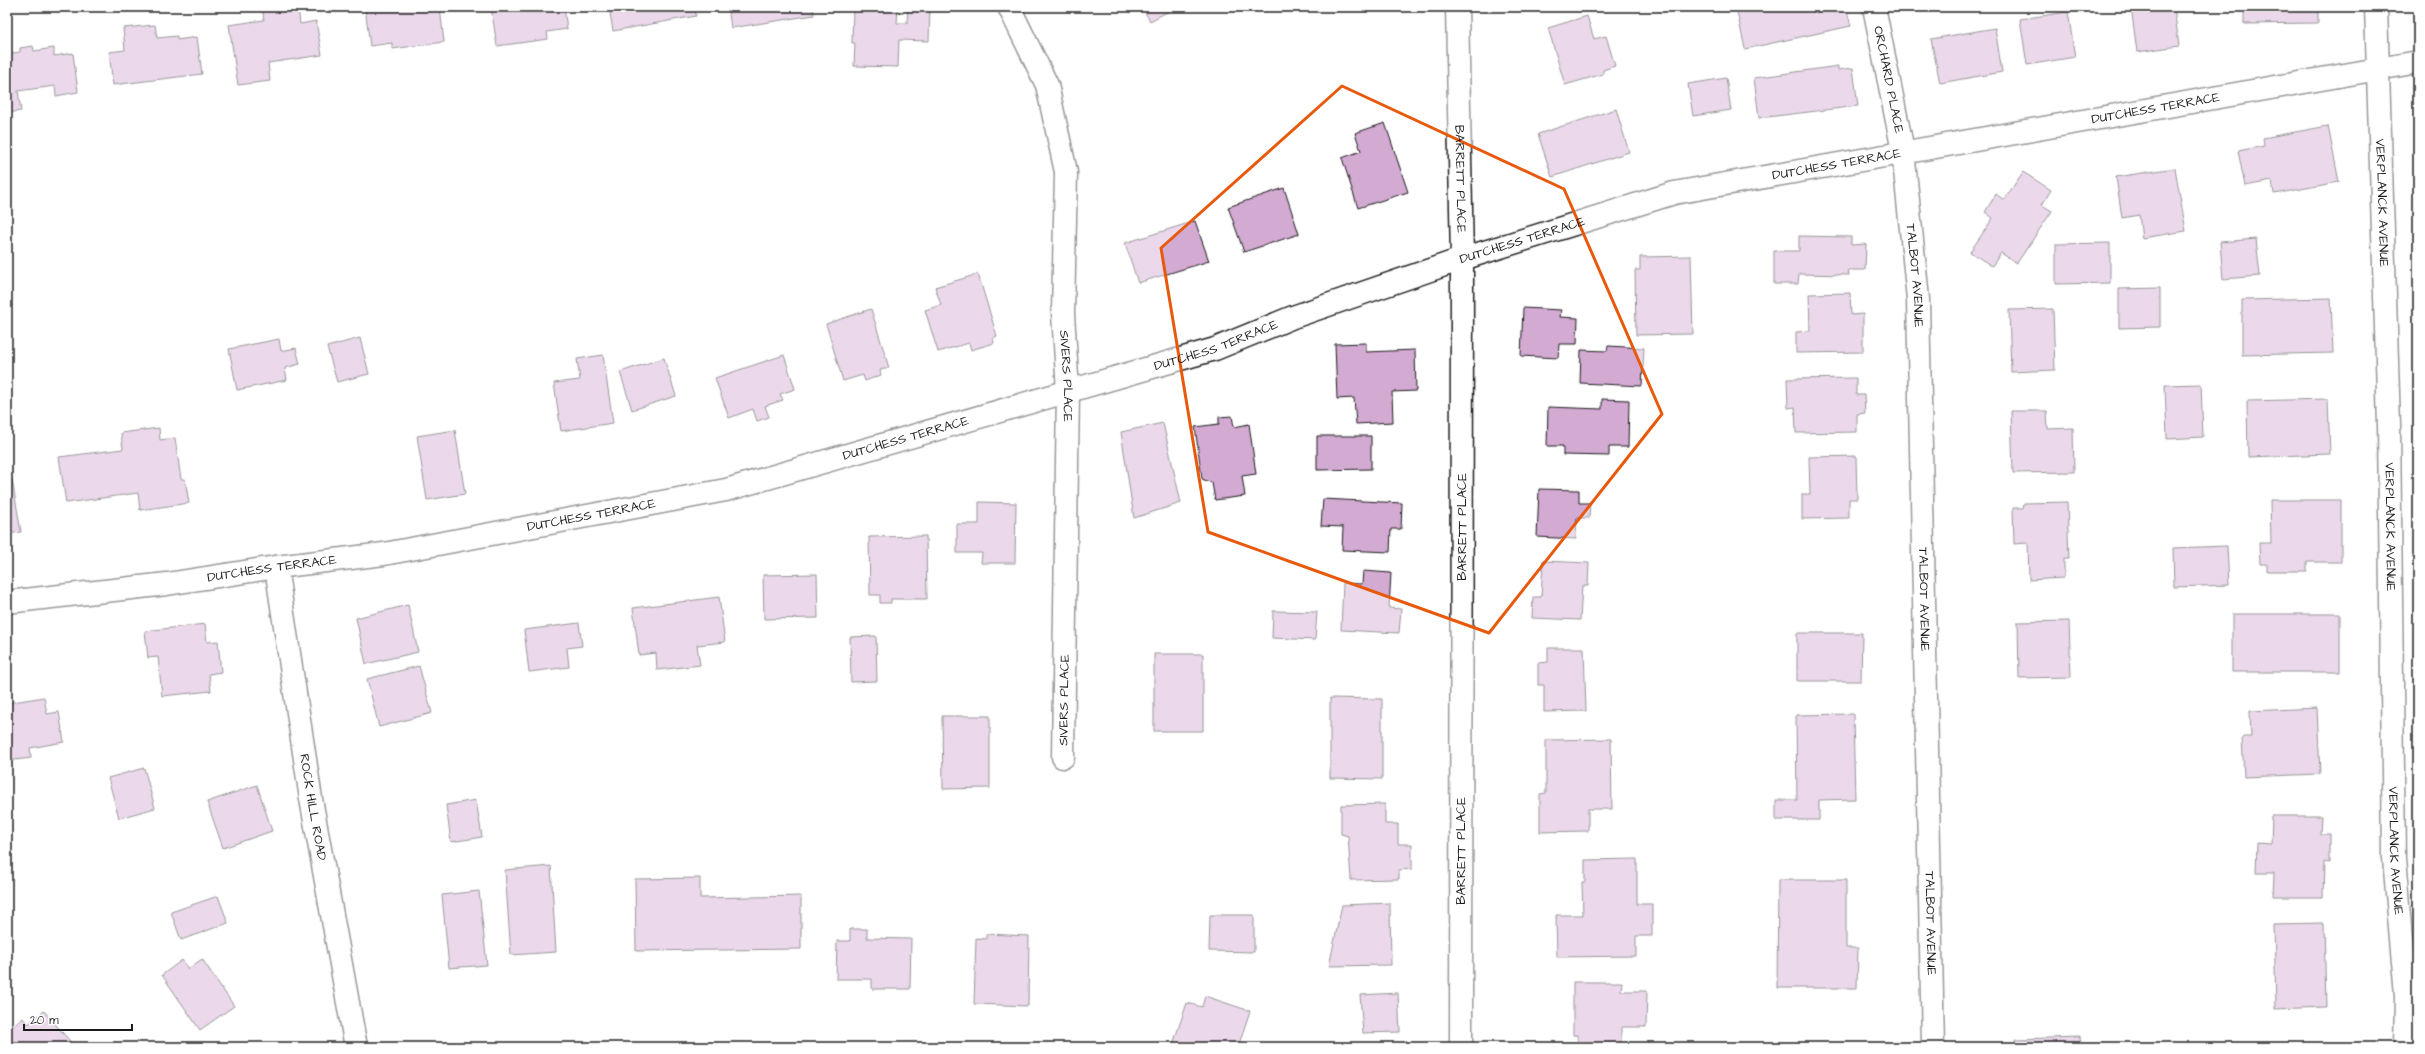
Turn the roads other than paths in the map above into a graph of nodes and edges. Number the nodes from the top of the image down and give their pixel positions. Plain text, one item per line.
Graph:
1 (1009, 7) edge
2 (1457, 7) edge
3 (1874, 7) edge
4 (2376, 7) edge
5 (2418, 62) edge
6 (2377, 70) junction
7 (1903, 152) junction
8 (1462, 260) junction
9 (1068, 391) junction
10 (276, 566) junction
11 (7, 602) edge
12 (1063, 757) dead end
13 (356, 1047) edge
14 (1461, 1047) edge
15 (1933, 1047) edge
16 (2405, 1047) edge

1 - 9 street, SIVERS PLACE
2 - 8 street, BARRETT PLACE
3 - 7 street, ORCHARD PLACE
4 - 6 street, VERPLANCK AVENUE
5 - 6 street, DUTCHESS TERRACE
6 - 7 street, DUTCHESS TERRACE
6 - 16 street, VERPLANCK AVENUE
7 - 8 street, DUTCHESS TERRACE
7 - 15 street, TALBOT AVENUE
8 - 9 street, DUTCHESS TERRACE
8 - 14 street, BARRETT PLACE
9 - 10 street, DUTCHESS TERRACE
9 - 12 street, SIVERS PLACE
10 - 11 street, DUTCHESS TERRACE
10 - 13 street, ROCK HILL ROAD

